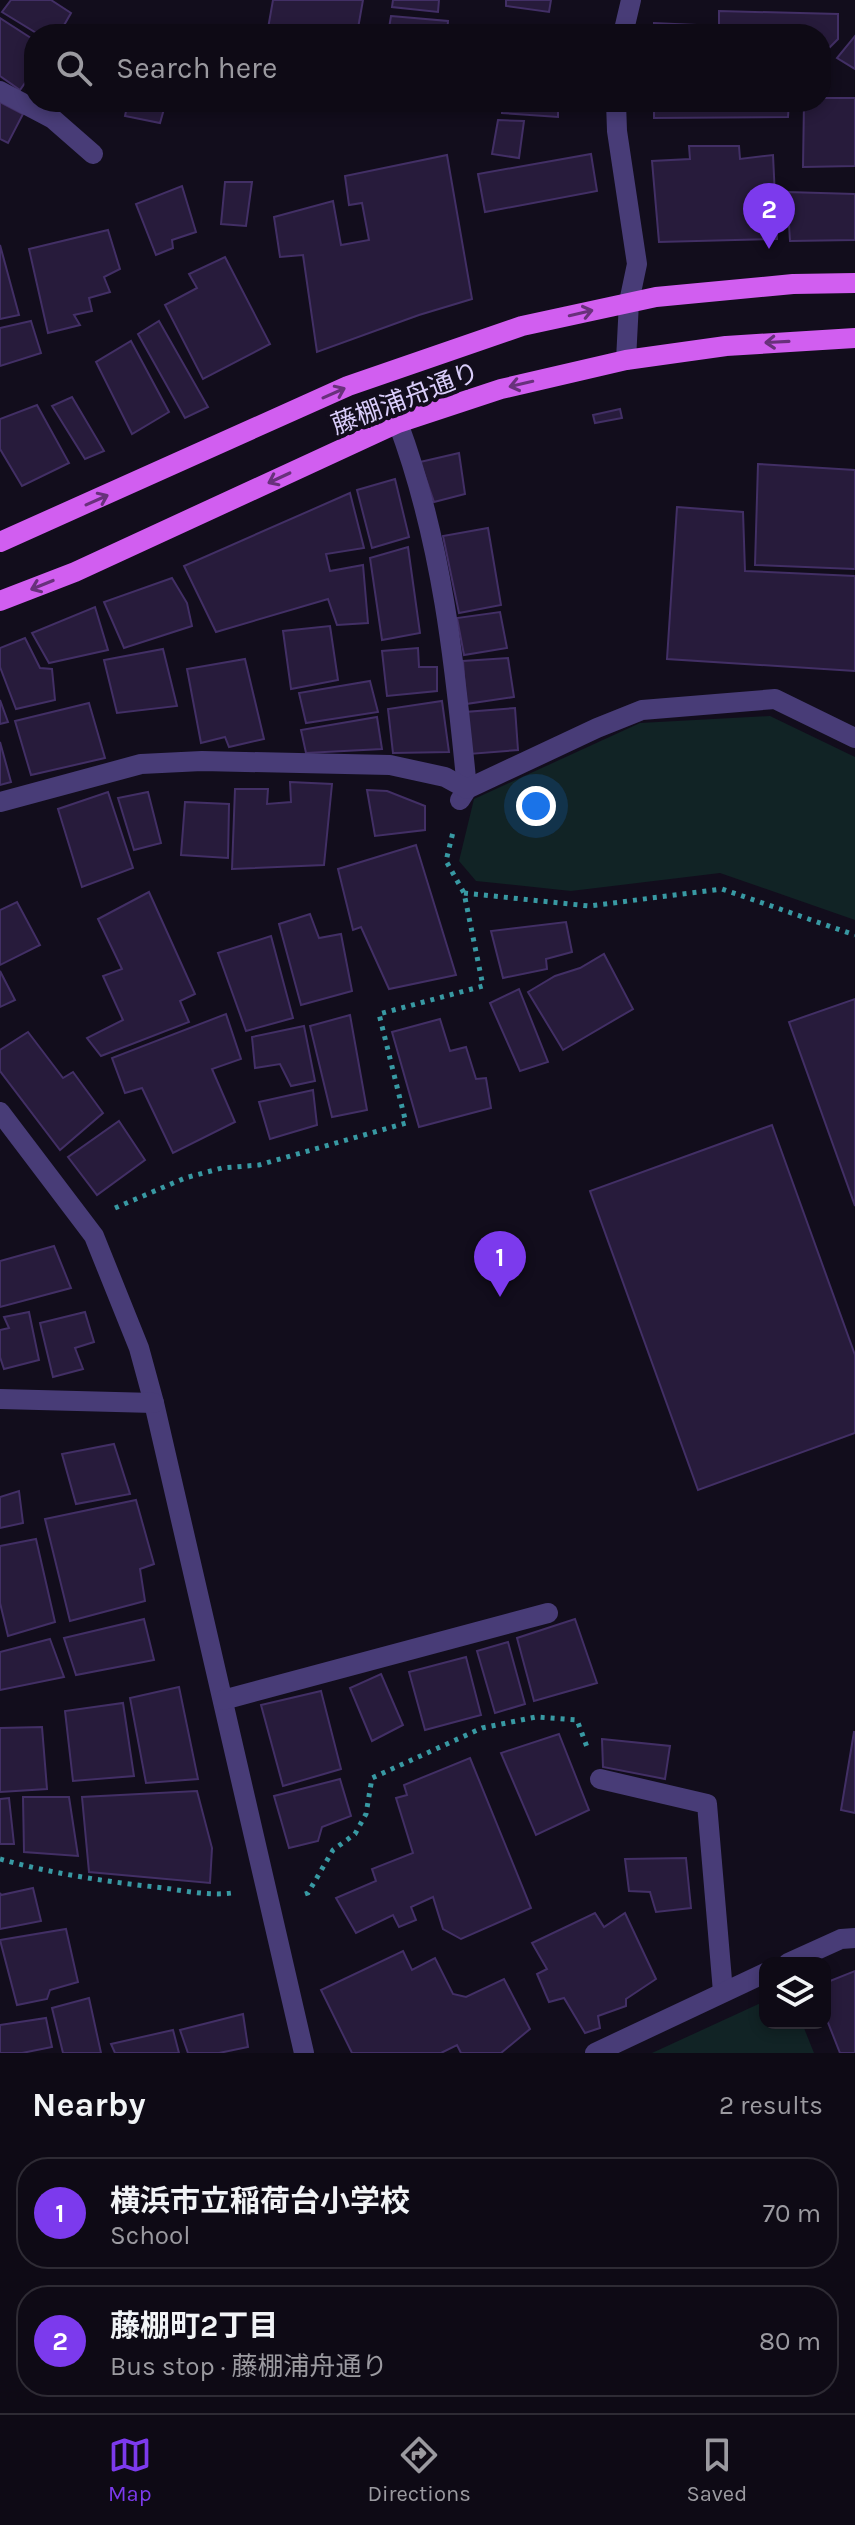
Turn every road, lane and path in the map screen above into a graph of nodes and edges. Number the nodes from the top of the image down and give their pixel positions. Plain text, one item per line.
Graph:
1 (631, 0) edge
2 (625, 24) edge
3 (0, 91) edge
4 (24, 104) edge
5 (40, 112) edge
6 (616, 112) edge
7 (93, 154) dead end
8 (855, 283) edge
9 (629, 302) junction
10 (855, 338) edge
11 (626, 360) junction
12 (398, 423) junction
13 (0, 542) edge
14 (0, 601) edge
15 (855, 738) edge
16 (463, 794) junction
17 (0, 802) edge
18 (464, 893) junction
19 (855, 935) edge
20 (0, 1112) edge
21 (84, 1222) junction
22 (0, 1399) edge
23 (154, 1403) junction
24 (548, 1613) dead end
25 (223, 1700) junction
26 (600, 1779) joint
27 (0, 1859) edge
28 (265, 1887) junction
29 (308, 1893) dead end
30 (855, 1938) edge
31 (801, 1957) edge
32 (759, 1976) edge
33 (723, 1992) junction
34 (304, 2053) edge
35 (595, 2053) edge

1 - 2 street
3 - 4 street
5 - 7 street
6 - 9 street
8 - 9 main road, 藤棚浦舟通り
9 - 11 street
13 -> 9 main road, 藤棚浦舟通り
10 -> 11 main road, 藤棚浦舟通り
11 -> 12 main road, 藤棚浦舟通り
12 -> 14 main road, 藤棚浦舟通り
12 - 16 street
15 - 16 street
16 - 17 street
16 - 18 path
18 - 19 path
18 - 21 path
20 - 21 street
21 - 23 street
22 - 23 street
23 - 25 street
24 - 25 street
25 - 28 street
26 - 29 path
26 - 33 street
27 - 28 path
28 - 34 street
30 - 31 street
32 - 33 street
33 - 35 street

